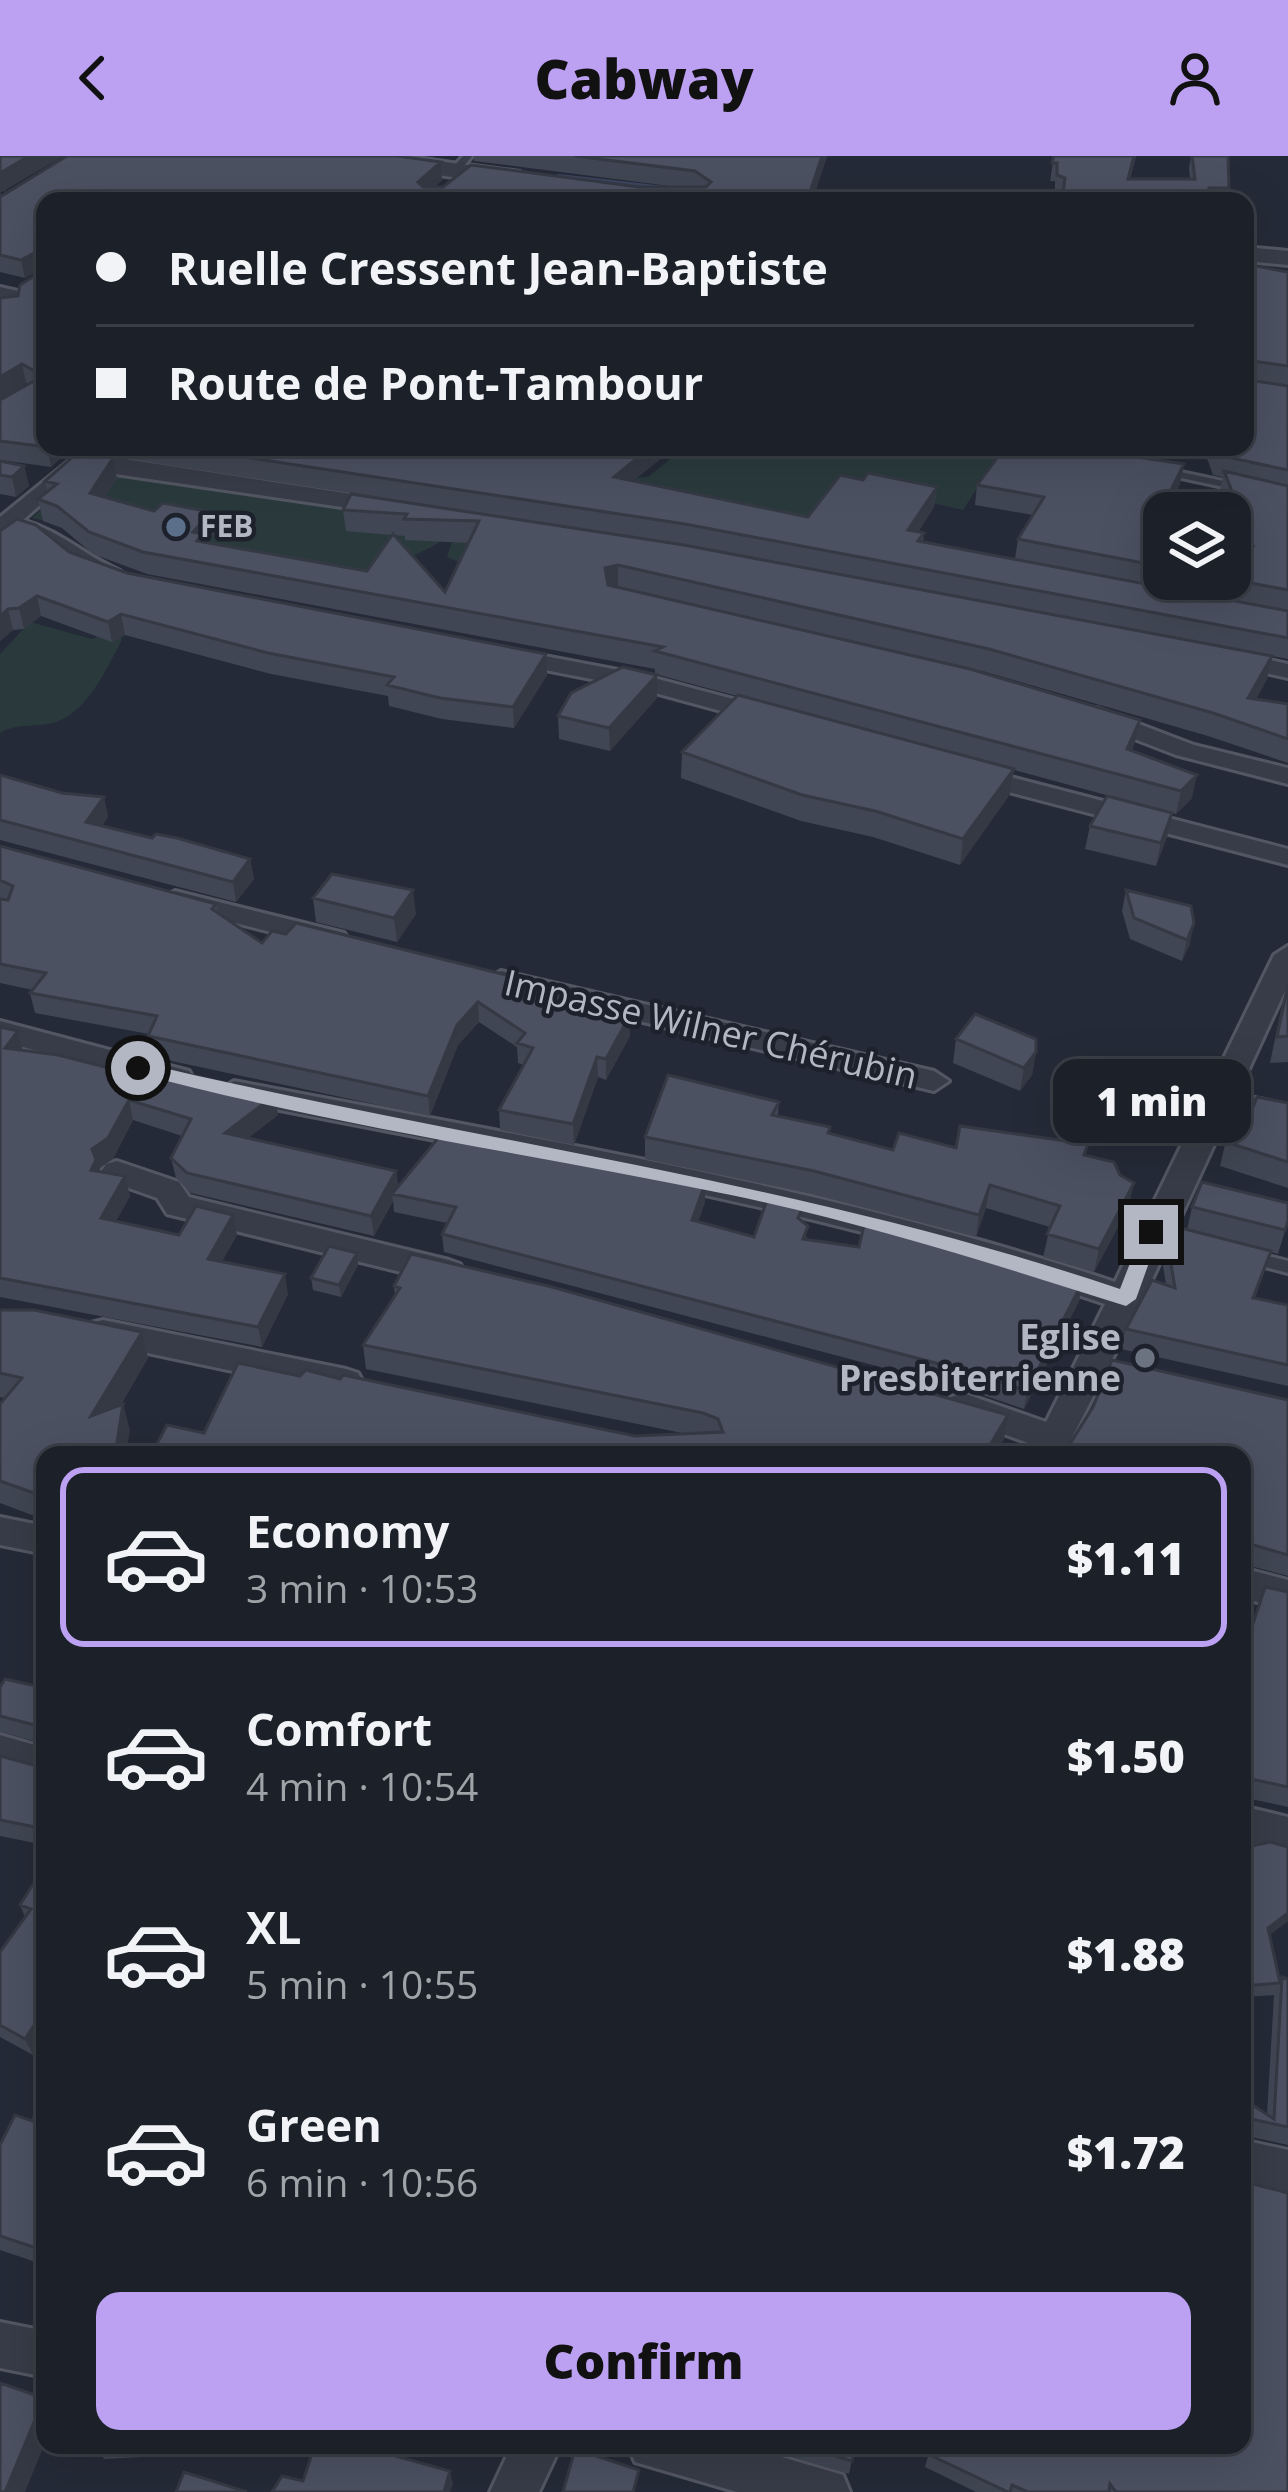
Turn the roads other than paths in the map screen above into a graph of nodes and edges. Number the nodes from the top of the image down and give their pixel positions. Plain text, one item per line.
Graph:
1 (363, 157) edge
2 (460, 175) edge
3 (545, 182) edge
4 (1254, 255) edge
5 (1288, 258) edge
6 (83, 456) edge
7 (96, 456) edge
8 (1157, 470) edge
9 (19, 473) edge
10 (56, 479) junction
11 (1256, 491) edge
12 (424, 513) edge
13 (4, 526) edge
14 (140, 584) edge
15 (480, 650) edge
16 (1202, 652) edge
17 (1288, 671) edge
18 (1077, 711) edge
19 (785, 721) edge
20 (934, 764) edge
21 (1288, 776) edge
22 (1288, 857) edge
23 (136, 890) edge
24 (369, 947) edge
25 (1288, 956) edge
26 (480, 975) edge
27 (0, 1031) edge
28 (934, 1081) dead end
29 (1217, 1095) junction
30 (1288, 1110) edge
31 (117, 1172) edge
32 (1220, 1250) edge
33 (1288, 1268) edge
34 (490, 1281) edge
35 (1126, 1299) junction
36 (70, 1325) edge
37 (1095, 1360) junction
38 (1138, 1370) edge
39 (374, 1388) edge
40 (925, 1396) edge
41 (1048, 1446) edge
42 (1051, 1446) edge
43 (0, 1531) edge
44 (36, 1538) edge
45 (1251, 1585) edge
46 (1288, 1595) edge
47 (0, 1752) edge
48 (36, 1762) edge
49 (1251, 1826) edge
50 (1288, 1835) edge
51 (1251, 2164) edge
52 (1288, 2172) edge
53 (0, 2345) edge
54 (36, 2352) edge
55 (533, 2454) edge
56 (685, 2454) edge
57 (514, 2492) edge
58 (826, 2492) edge

1 - 2 street
2 - 3 street
4 - 5 street
6 - 10 street
7 - 12 street
8 - 11 lane
9 - 10 street
10 - 13 street
13 - 14 street
15 - 19 street
16 - 17 street
18 - 21 street
20 - 22 street
23 - 24 street
25 - 29 street
26 - 28 street, Impasse Wilner Chérubin
27 - 35 street
29 - 30 lane
29 - 35 street
31 - 34 street
32 - 33 lane
35 - 37 street
36 - 39 street
37 - 38 street
37 - 42 street
40 - 41 street
43 - 44 street
45 - 46 street
47 - 48 street
49 - 50 street
51 - 52 street
53 - 54 street
55 - 57 street
56 - 58 street

